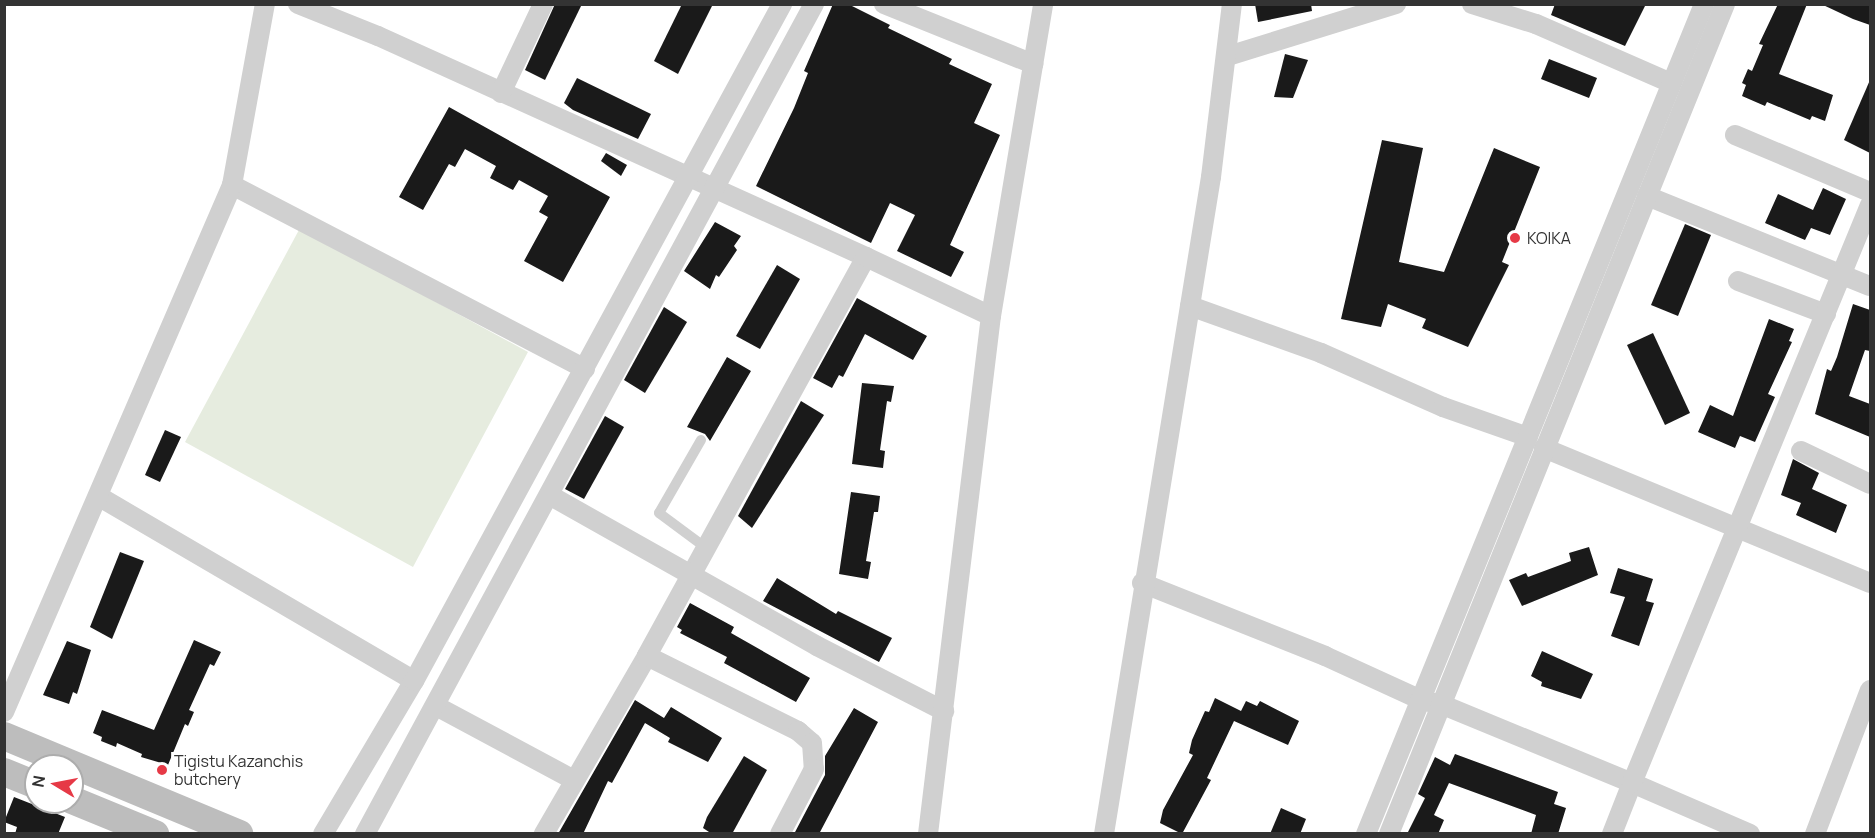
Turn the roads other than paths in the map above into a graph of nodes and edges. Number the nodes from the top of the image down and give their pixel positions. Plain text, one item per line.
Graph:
1 (265, 4) edge
2 (298, 4) edge
3 (543, 4) edge
4 (782, 4) edge
5 (814, 4) edge
6 (884, 4) edge
7 (1043, 4) edge
8 (1232, 4) edge
9 (1396, 4) edge
10 (1472, 4) edge
11 (1704, 4) edge
12 (1725, 4) edge
13 (1228, 56) junction
14 (1033, 64) junction
15 (1671, 83) junction
16 (501, 93) junction
17 (1735, 135) dead end
18 (1649, 137) junction
19 (1668, 145) junction
20 (690, 177) junction
21 (232, 185) junction
22 (716, 190) junction
23 (1870, 192) edge
24 (1647, 196) junction
25 (1870, 205) edge
26 (866, 257) junction
27 (1843, 275) junction
28 (1738, 281) dead end
29 (1870, 286) edge
30 (1190, 306) junction
31 (1826, 314) junction
32 (991, 316) junction
33 (585, 369) junction
34 (701, 440) dead end
35 (1536, 442) junction
36 (1801, 451) dead end
37 (1870, 484) edge
38 (98, 496) junction
39 (551, 496) junction
40 (1736, 528) junction
41 (705, 547) junction
42 (691, 574) junction
43 (1142, 583) junction
44 (1870, 583) edge
45 (648, 656) junction
46 (414, 681) junction
47 (1870, 690) edge
48 (1421, 700) junction
49 (1443, 705) junction
50 (436, 706) junction
51 (944, 711) junction
52 (4, 712) edge
53 (4, 736) edge
54 (4, 772) edge
55 (24, 780) edge
56 (574, 780) junction
57 (1632, 783) junction
58 (84, 805) edge
59 (155, 834) edge
60 (239, 834) edge
61 (323, 834) edge
62 (365, 834) edge
63 (544, 834) edge
64 (780, 834) edge
65 (928, 834) edge
66 (1104, 834) edge
67 (1366, 834) edge
68 (1389, 834) edge
69 (1612, 834) edge
70 (1750, 834) edge
71 (1815, 834) edge

1 - 21 street
2 - 16 street
3 - 16 street
4 - 20 street
5 - 22 street
6 - 14 street
7 - 14 street
8 - 13 street
9 - 13 street
10 - 15 street
11 - 15 street
12 - 19 street
13 - 30 street
14 - 32 street
15 - 18 street
16 - 20 street
17 - 23 street
18 - 19 street
18 - 35 street
19 - 24 street
20 - 22 street
20 - 33 street
21 - 33 street
21 - 38 street
22 - 26 street
22 - 39 street
24 - 27 street
24 - 35 street
25 - 27 street
26 - 32 street
26 - 41 street
27 - 29 street
27 - 31 street
28 - 31 street
30 - 35 street
30 - 43 street
31 - 40 street
32 - 51 street
33 - 46 street
34 - 41 lane
35 - 40 street
35 - 48 street
35 - 49 street
36 - 37 street
38 - 46 street
38 - 52 street
39 - 42 street
39 - 50 street
40 - 44 street
40 - 57 street
41 - 42 street
42 - 45 street
42 - 51 street
43 - 48 street
43 - 66 street
45 - 56 street
45 - 64 street
46 - 61 street
47 - 71 street
48 - 49 street
48 - 67 street
49 - 57 street
49 - 68 street
50 - 56 street
50 - 62 street
51 - 65 street
53 - 60 main road
54 - 55 main road
56 - 63 street
57 - 69 street
57 - 70 street
58 - 59 main road

